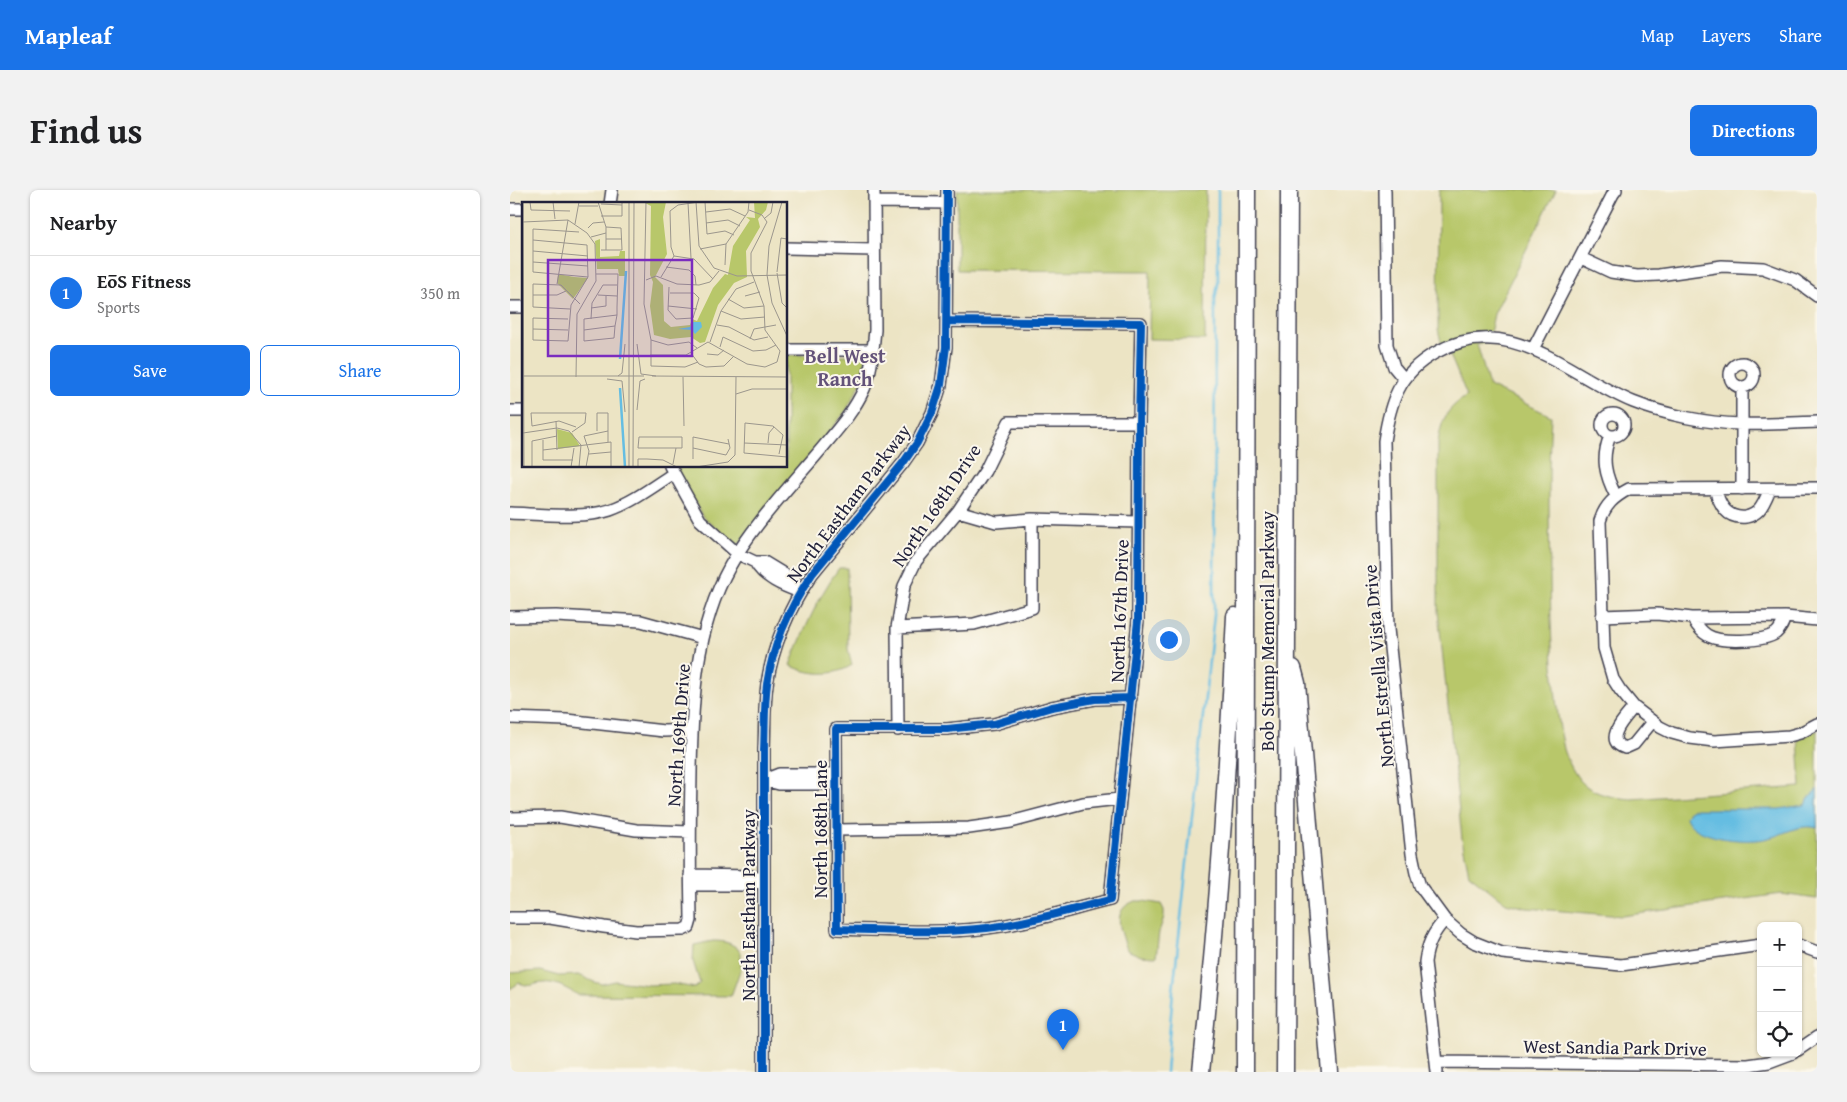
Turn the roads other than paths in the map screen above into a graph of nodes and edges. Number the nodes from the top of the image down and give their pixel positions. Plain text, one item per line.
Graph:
1 (874, 190) edge
2 (947, 190) edge
3 (1246, 190) edge
4 (1289, 190) edge
5 (1385, 190) edge
6 (1616, 190) edge
7 (875, 202) junction
8 (947, 203) junction
9 (788, 248) edge
10 (874, 250) junction
11 (1581, 258) junction
12 (1817, 296) edge
13 (947, 321) junction
14 (1533, 349) junction
15 (788, 350) edge
16 (873, 350) junction
17 (1404, 379) junction
18 (1742, 387) dead end
19 (1246, 400) junction
20 (1139, 422) junction
21 (1817, 422) edge
22 (1741, 424) junction
23 (1610, 436) dead end
24 (672, 470) edge
25 (1817, 488) edge
26 (1715, 489) junction
27 (1742, 489) junction
28 (1770, 489) junction
29 (1616, 496) junction
30 (958, 511) junction
31 (510, 513) edge
32 (1032, 520) junction
33 (1138, 522) junction
34 (738, 554) junction
35 (800, 592) junction
36 (1602, 616) junction
37 (510, 617) edge
38 (1785, 617) junction
39 (1692, 618) junction
40 (1817, 620) edge
41 (897, 628) junction
42 (1286, 636) junction
43 (703, 638) junction
44 (1131, 698) junction
45 (1634, 707) junction
46 (510, 718) edge
47 (1817, 724) edge
48 (1656, 725) junction
49 (692, 730) junction
50 (898, 730) junction
51 (836, 779) junction
52 (764, 780) junction
53 (1119, 799) junction
54 (510, 818) edge
55 (837, 830) junction
56 (690, 832) junction
57 (691, 880) junction
58 (764, 881) junction
59 (510, 918) edge
60 (1445, 920) junction
61 (837, 929) joint
62 (1757, 946) edge
63 (1802, 946) edge
64 (1817, 952) edge
65 (1815, 1042) edge
66 (1802, 1048) edge
67 (1782, 1057) edge
68 (1436, 1067) edge
69 (764, 1072) edge
70 (1201, 1072) edge
71 (1245, 1072) edge
72 (1285, 1072) edge
73 (1330, 1072) edge

1 - 7 street
2 - 8 street, North Eastham Parkway
3 - 19 highway, Bob Stump Memorial Parkway
4 - 42 highway, Bob Stump Memorial Parkway
5 - 17 street
6 - 11 street
7 - 8 street
7 - 10 street
8 - 13 street, North Eastham Parkway
9 - 10 street
10 - 16 street
11 - 12 street
11 - 14 street
13 - 20 street, North 167th Drive
13 - 35 street, North Eastham Parkway
14 - 17 street, North Estrella Vista Drive
14 - 22 street, North Estrella Vista Drive
15 - 16 street
16 - 34 street
17 - 60 street, North Estrella Vista Drive
18 - 22 street
19 - 70 highway
19 - 71 highway, Bob Stump Memorial Parkway
20 - 30 street, North 168th Drive
20 - 33 street, North 167th Drive
21 - 22 street, North Estrella Vista Drive
22 - 27 street
23 - 29 street
24 - 31 street
24 - 34 street
25 - 28 street
26 - 27 street
26 - 28 street
26 - 29 street
27 - 28 street
29 - 36 street
30 - 32 street
30 - 41 street, North 168th Drive
32 - 33 street
32 - 41 street
33 - 44 street, North 167th Drive
34 - 35 street
34 - 43 street, North 169th Drive
35 - 52 street, North Eastham Parkway
36 - 39 street
36 - 45 street
37 - 43 street
38 - 39 street
38 - 39 street
38 - 40 street
41 - 50 street, North 168th Drive
42 - 72 highway, Bob Stump Memorial Parkway
42 - 73 highway
43 - 49 street, North 169th Drive
44 - 50 street
44 - 53 street, North 167th Drive
45 - 48 street
45 - 48 street
46 - 49 street
47 - 48 street
49 - 56 street, North 169th Drive
50 - 51 street, North 168th Lane
51 - 52 street
51 - 55 street, North 168th Lane
52 - 58 street, North Eastham Parkway
53 - 55 street
53 - 61 street, North 167th Drive
54 - 56 street
55 - 61 street, North 168th Lane
56 - 57 street, North 169th Drive
57 - 58 street
57 - 59 street, North 169th Drive
58 - 69 street, North Eastham Parkway
60 - 62 street, North Estrella Vista Drive
60 - 68 street
63 - 64 street
65 - 66 street
67 - 68 street, West Sandia Park Drive

